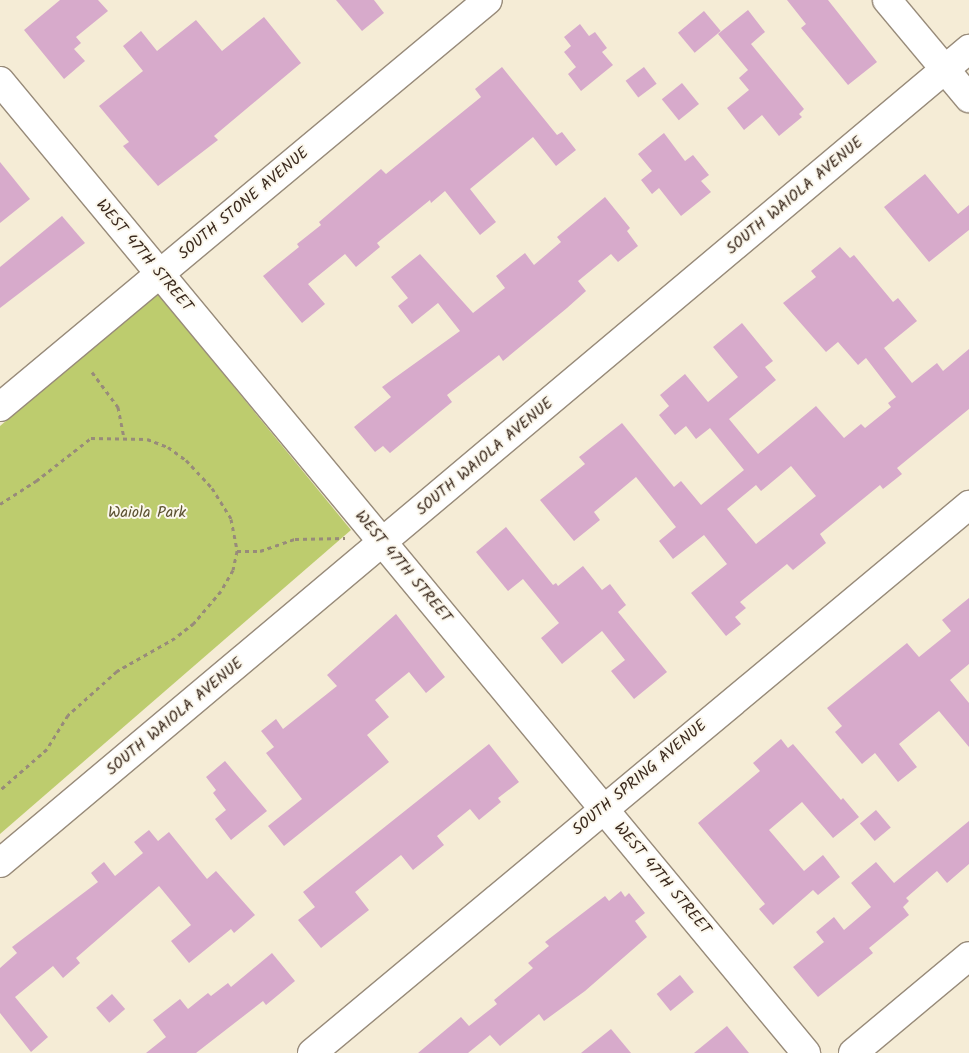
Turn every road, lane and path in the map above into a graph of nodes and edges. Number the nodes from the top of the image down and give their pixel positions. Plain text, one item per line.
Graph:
1 (488, 0) edge
2 (888, 0) edge
3 (969, 50) edge
4 (945, 69) junction
5 (0, 82) edge
6 (969, 98) edge
7 (160, 274) junction
8 (92, 372) dead end
9 (0, 407) edge
10 (124, 437) junction
11 (0, 504) edge
12 (969, 505) edge
13 (345, 538) dead end
14 (383, 543) junction
15 (237, 551) junction
16 (0, 790) edge
17 (603, 808) junction
18 (0, 863) edge
19 (969, 956) edge
20 (312, 1053) edge
21 (806, 1053) edge
22 (853, 1053) edge

1 - 7 street, SOUTH STONE AVENUE
2 - 4 street
3 - 4 street, SOUTH WAIOLA AVENUE
4 - 6 street
4 - 14 street, SOUTH WAIOLA AVENUE
5 - 7 street, WEST 47TH STREET
7 - 9 street, SOUTH STONE AVENUE
7 - 14 street, WEST 47TH STREET
8 - 10 path
10 - 11 path
10 - 15 path
12 - 17 street, SOUTH SPRING AVENUE
13 - 15 path
14 - 17 street, WEST 47TH STREET
14 - 18 street, SOUTH WAIOLA AVENUE
15 - 16 path
17 - 20 street, SOUTH SPRING AVENUE
17 - 21 street, WEST 47TH STREET
19 - 22 street

